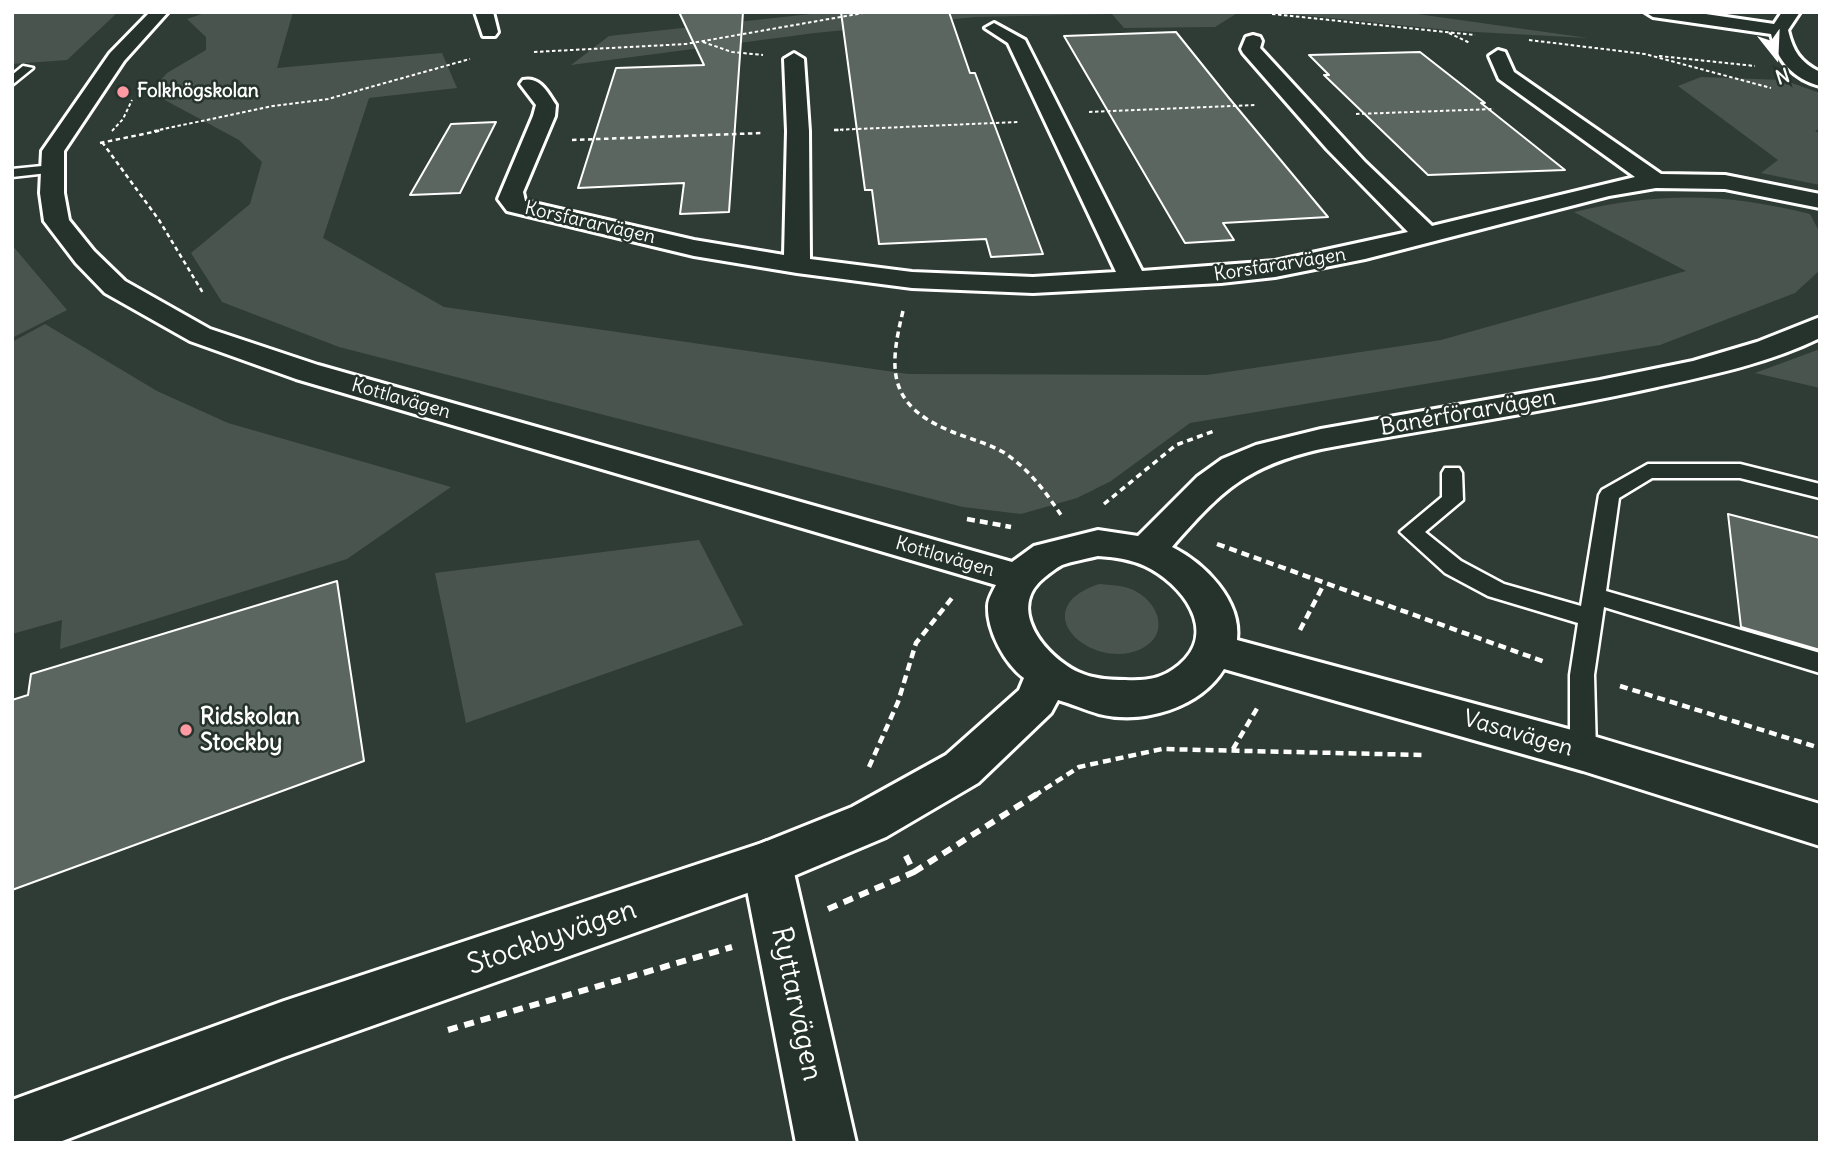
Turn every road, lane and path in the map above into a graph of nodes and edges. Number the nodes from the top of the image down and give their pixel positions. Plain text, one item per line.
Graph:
1 (160, 12) edge
2 (484, 12) edge
3 (869, 12) edge
4 (1653, 12) edge
5 (1791, 12) edge
6 (1266, 13) edge
7 (994, 28) dead end
8 (1779, 30) junction
9 (489, 32) dead end
10 (1485, 36) dead end
11 (1524, 40) dead end
12 (1253, 41) dead end
13 (702, 42) junction
14 (535, 52) dead end
15 (1645, 54) junction
16 (1497, 56) dead end
17 (481, 57) dead end
18 (794, 59) joint
19 (1794, 65) junction
20 (27, 68) dead end
21 (1820, 80) edge
22 (12, 82) edge
23 (530, 84) dead end
24 (1770, 88) dead end
25 (134, 98) dead end
26 (1548, 107) junction
27 (1304, 110) junction
28 (1054, 117) junction
29 (797, 131) junction
30 (533, 142) junction
31 (101, 143) junction
32 (53, 160) junction
33 (12, 173) edge
34 (1656, 181) junction
35 (1820, 201) edge
36 (1425, 234) junction
37 (797, 265) junction
38 (912, 280) junction
39 (1133, 280) junction
40 (212, 299) dead end
41 (1820, 326) edge
42 (1452, 473) dead end
43 (1820, 491) edge
44 (1108, 502) dead end
45 (960, 517) dead end
46 (1054, 524) dead end
47 (1011, 527) junction
48 (1021, 527) dead end
49 (1158, 539) junction
50 (978, 567) junction
51 (1018, 578) junction
52 (1593, 607) junction
53 (1214, 650) junction
54 (1820, 663) edge
55 (1047, 675) junction
56 (1582, 675) junction
57 (1820, 748) edge
58 (1583, 752) junction
59 (1426, 755) dead end
60 (884, 813) junction
61 (1820, 825) edge
62 (767, 864) junction
63 (914, 872) junction
64 (781, 928) junction
65 (436, 1033) dead end
66 (12, 1130) edge
67 (826, 1143) edge

1 - 32 street
2 - 9 street
3 - 13 path
4 - 8 street
5 - 8 street
6 - 10 path
7 - 28 street
8 - 19 street
11 - 15 path
12 - 27 street
13 - 14 path
13 - 18 path
15 - 19 path
15 - 24 path
16 - 26 street
17 - 31 path
18 - 29 street
19 - 21 street
20 - 22 lane
23 - 30 street, Korsfararvägen
25 - 31 path
26 - 27 path
26 - 34 street
27 - 28 path
27 - 36 street
28 - 29 path
28 - 39 street
29 - 30 path
29 - 37 street
30 - 37 street, Korsfararvägen
31 - 32 path
31 - 40 path
32 - 33 lane
32 - 50 street, Kottlavägen
34 - 35 street, Korsfararvägen
34 - 36 street, Korsfararvägen
36 - 39 street, Korsfararvägen
37 - 38 street, Korsfararvägen
38 - 39 street, Korsfararvägen
38 - 46 path
41 - 49 street, Banérförarvägen
42 - 52 lane
43 - 52 lane
44 - 49 path
45 - 47 path
47 - 48 path
47 - 50 path
49 - 51 street
49 - 53 street
49 - 56 path
50 - 51 street, Kottlavägen
50 - 60 path
51 - 55 street
52 - 54 lane
52 - 56 lane
53 - 55 street
53 - 58 street, Vasavägen
55 - 60 street, Stockbyvägen
56 - 57 path
56 - 58 lane
58 - 61 street, Vasavägen
59 - 63 path
60 - 62 street, Stockbyvägen
60 - 63 path
62 - 64 street, Ryttarvägen
62 - 66 street, Stockbyvägen
63 - 64 path
64 - 65 path
64 - 67 street, Ryttarvägen

